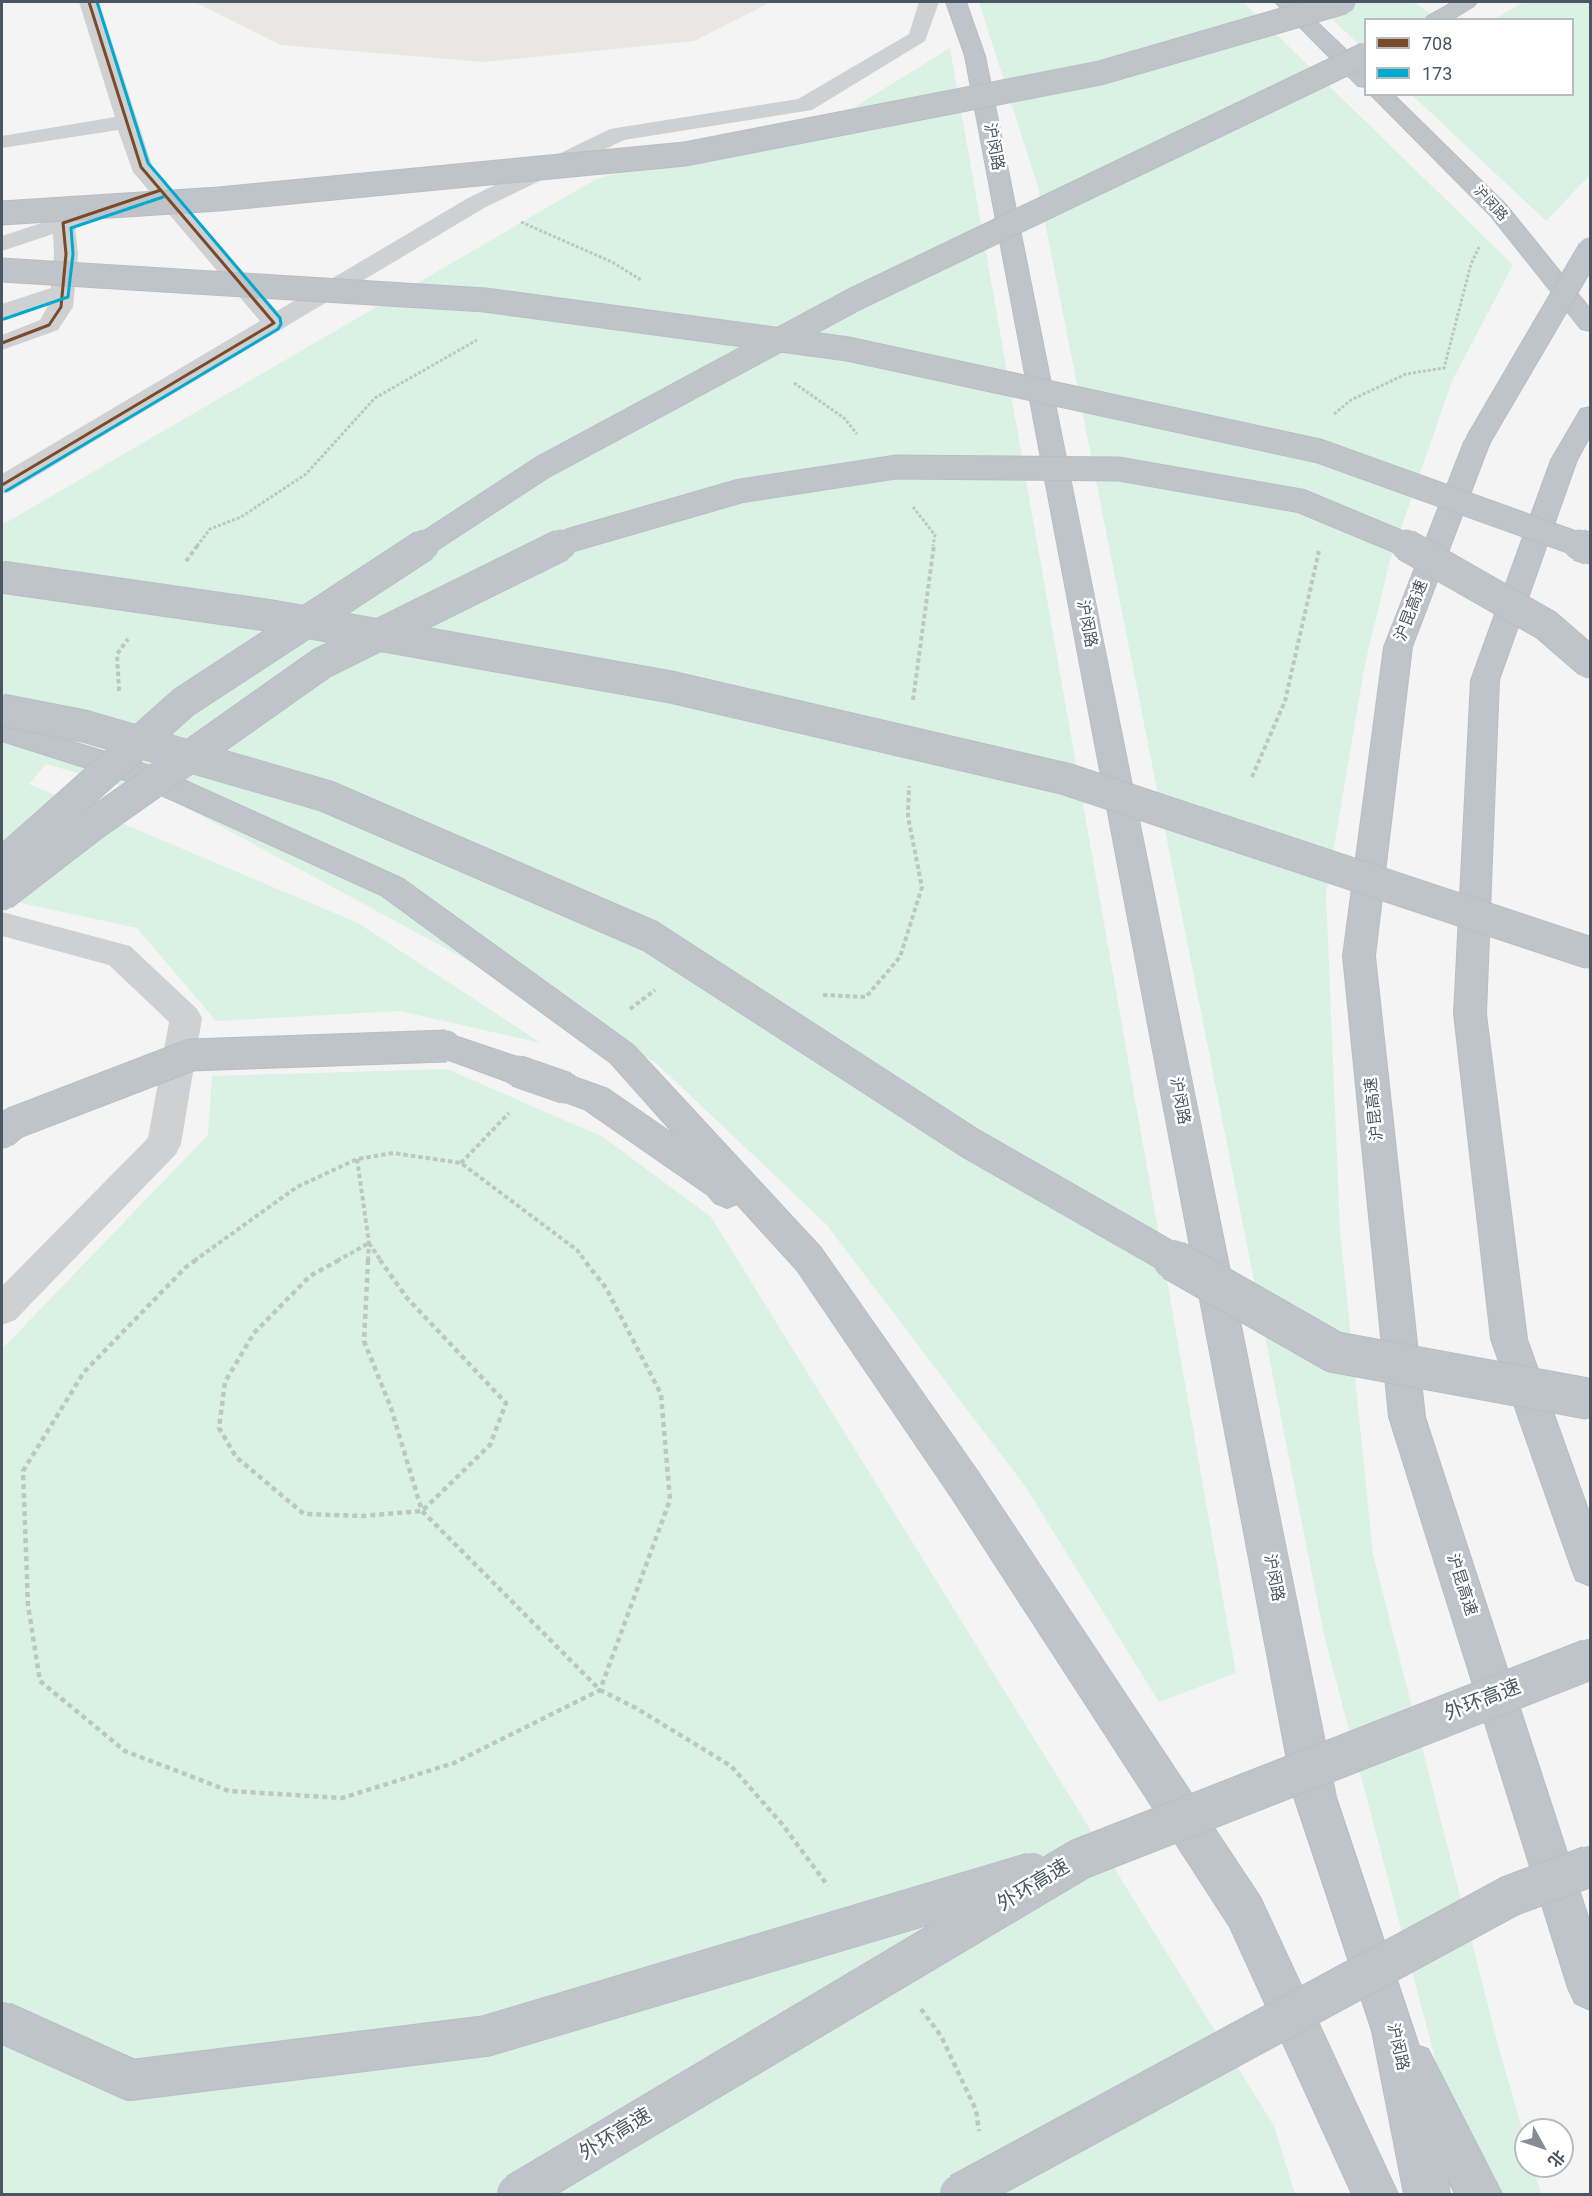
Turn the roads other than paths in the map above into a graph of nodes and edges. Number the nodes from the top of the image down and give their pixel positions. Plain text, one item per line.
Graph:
1 (89, 2) edge
2 (929, 2) edge
3 (956, 2) edge
4 (1285, 2) edge
5 (1344, 2) edge
6 (1467, 2) edge
7 (1439, 18) edge
8 (1364, 54) edge
9 (1364, 80) edge
10 (1382, 96) edge
11 (127, 122) junction
12 (2, 142) edge
13 (161, 190) junction
14 (2, 213) edge
15 (63, 223) junction
16 (2, 244) edge
17 (1590, 249) edge
18 (66, 254) junction
19 (2, 270) edge
20 (2, 276) edge
21 (62, 292) junction
22 (2, 312) edge
23 (274, 323) junction
24 (1590, 324) edge
25 (2, 343) edge
26 (1590, 415) edge
27 (2, 485) edge
28 (1590, 549) edge
29 (2, 577) edge
30 (1590, 663) edge
31 (2, 710) edge
32 (2, 731) edge
33 (2, 864) edge
34 (2, 895) edge
35 (2, 924) edge
36 (1590, 953) edge
37 (2, 1133) edge
38 (2, 1310) edge
39 (1590, 1399) edge
40 (965, 1485) junction
41 (1590, 1568) edge
42 (1590, 1659) edge
43 (1080, 1859) junction
44 (1590, 1866) edge
45 (1590, 1988) edge
46 (2, 2022) edge
47 (1394, 2031) junction
48 (517, 2194) edge
49 (960, 2194) edge
50 (1375, 2194) edge
51 (1427, 2194) edge
52 (1479, 2194) edge

1 - 11 street
2 - 23 street
3 - 47 highway, 沪闵路
4 - 9 highway
5 - 14 highway, bridge
6 - 7 highway
8 - 33 highway, bridge
10 - 24 highway, 沪闵路
11 - 12 street
11 - 13 street
13 - 15 street
13 - 23 street
15 - 16 street
15 - 18 street
17 - 45 highway, 沪昆高速, bridge
18 - 20 street
18 - 21 street
19 - 28 highway, bridge
21 - 22 street
21 - 25 street
23 - 27 street
26 - 41 highway
29 - 36 highway, bridge
30 - 34 highway, bridge
31 - 39 highway, bridge
32 - 40 highway, bridge
35 - 38 street
37 - 40 highway, bridge
40 - 50 highway
42 - 43 highway, 外环高速, bridge
43 - 46 highway, bridge
43 - 48 highway, 外环高速, bridge
44 - 49 highway, bridge
47 - 51 highway, 沪闵路
47 - 52 highway

